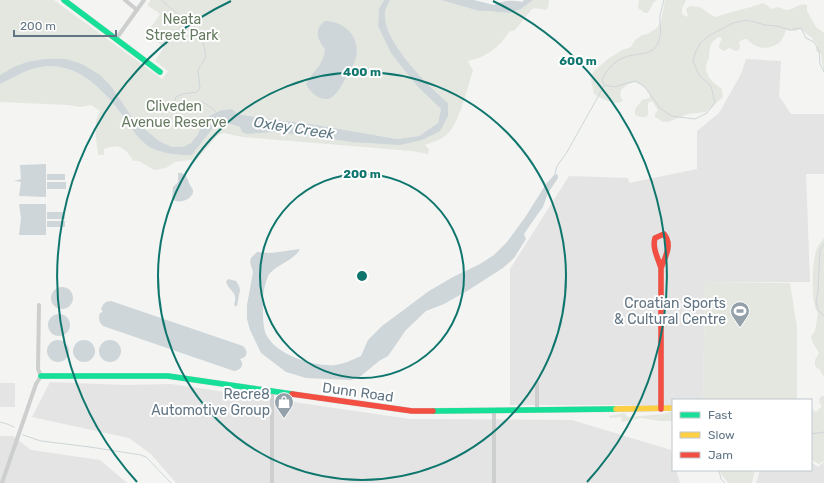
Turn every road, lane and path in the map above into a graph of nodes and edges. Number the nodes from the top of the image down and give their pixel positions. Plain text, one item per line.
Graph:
1 (64, 0) edge
2 (125, 0) edge
3 (144, 0) edge
4 (137, 10) junction
5 (116, 39) junction
6 (160, 72) dead end
7 (661, 268) junction
8 (39, 305) dead end
9 (41, 376) junction
10 (537, 384) dead end
11 (272, 391) junction
12 (672, 408) edge
13 (661, 409) junction
14 (494, 410) junction
15 (537, 410) junction
16 (2, 483) edge
17 (272, 483) edge
18 (494, 483) edge

1 - 5 street
2 - 4 street
3 - 4 street
4 - 5 street
5 - 6 street
7 - 7 street
7 - 13 street
8 - 9 street
9 - 11 street, Dunn Road
9 - 16 street
10 - 15 street
11 - 14 street, Dunn Road
11 - 17 street
12 - 13 street, Dunn Road
13 - 15 street, Dunn Road
14 - 15 street, Dunn Road
14 - 18 street

